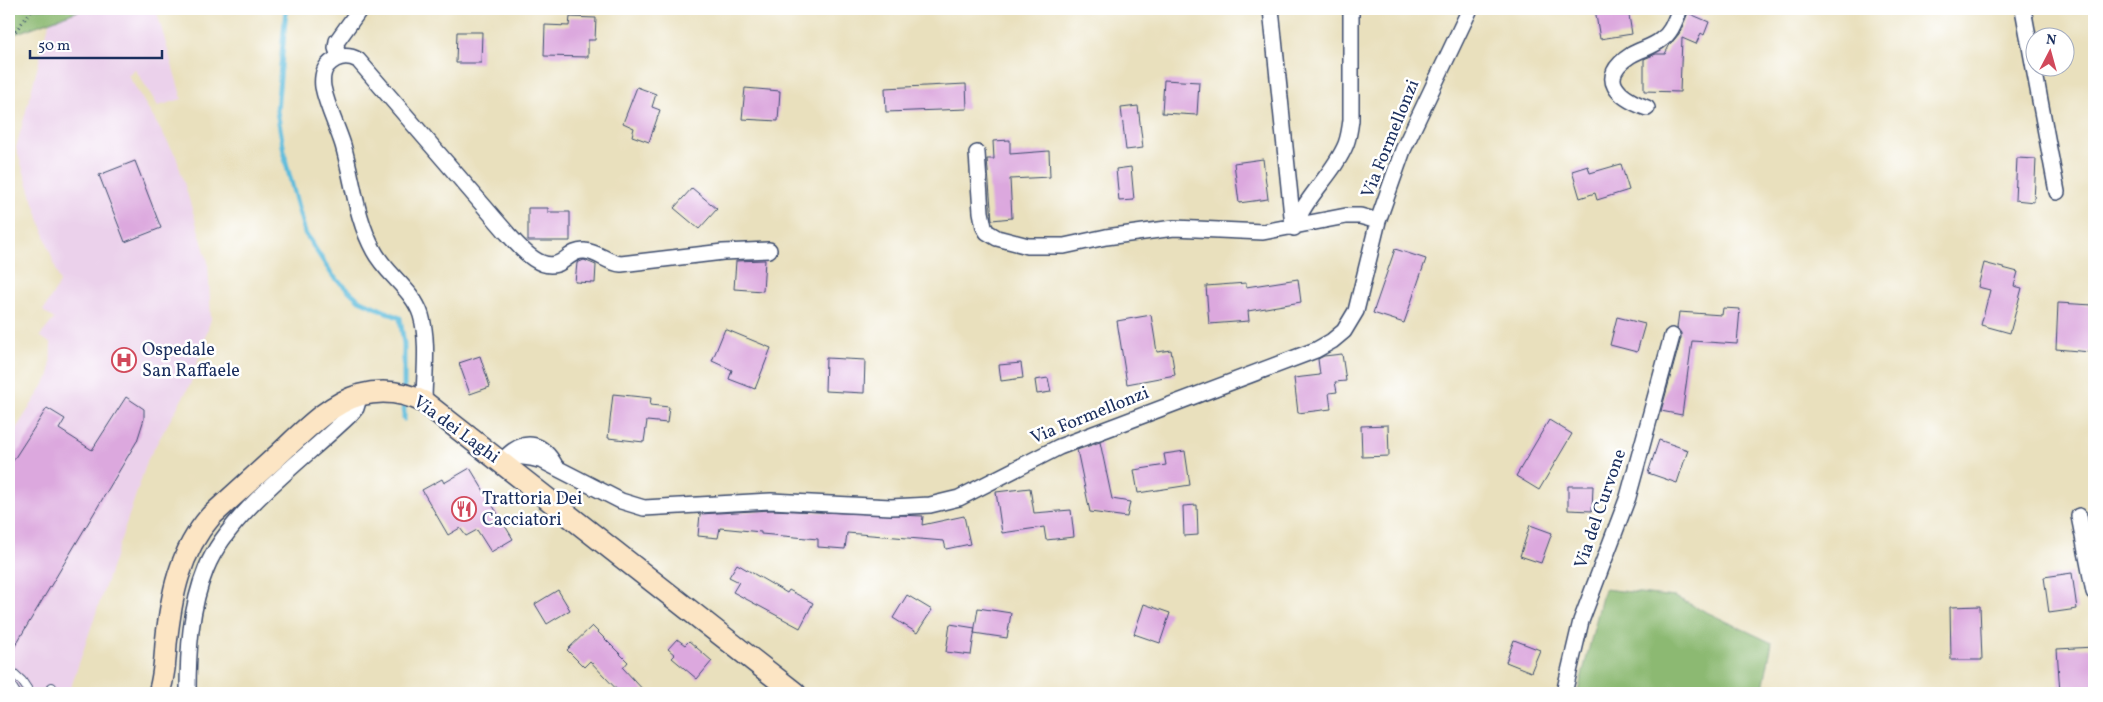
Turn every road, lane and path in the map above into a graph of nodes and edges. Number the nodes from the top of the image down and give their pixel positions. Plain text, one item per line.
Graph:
1 (33, 9) edge
2 (360, 9) edge
3 (1271, 9) edge
4 (1351, 9) edge
5 (1470, 9) edge
6 (1680, 9) edge
7 (2023, 9) edge
8 (9, 39) edge
9 (339, 57) junction
10 (1647, 108) dead end
11 (977, 153) dead end
12 (2057, 192) dead end
13 (1378, 221) junction
14 (1294, 228) junction
15 (769, 250) dead end
16 (1672, 336) dead end
17 (360, 395) junction
18 (424, 402) junction
19 (505, 459) junction
20 (2079, 516) dead end
21 (2094, 592) edge
22 (9, 669) edge
23 (9, 682) edge
24 (16, 693) edge
25 (30, 693) edge
26 (159, 693) edge
27 (188, 693) edge
28 (795, 693) edge
29 (1564, 693) edge

1 - 8 path
2 - 9 street
3 - 14 street
4 - 14 street
5 - 13 street, Via Formellonzi
6 - 10 street
7 - 12 street
9 - 15 street
9 - 18 street
11 - 14 street
13 - 14 street
13 - 19 street, Via Formellonzi
16 - 29 street, Via del Curvone
17 - 18 main road, Via dei Laghi
17 - 26 main road, Via dei Laghi
17 - 27 street
18 - 19 main road, Via dei Laghi
19 - 28 main road, Via dei Laghi
20 - 21 street
22 - 25 lane
23 - 24 lane

